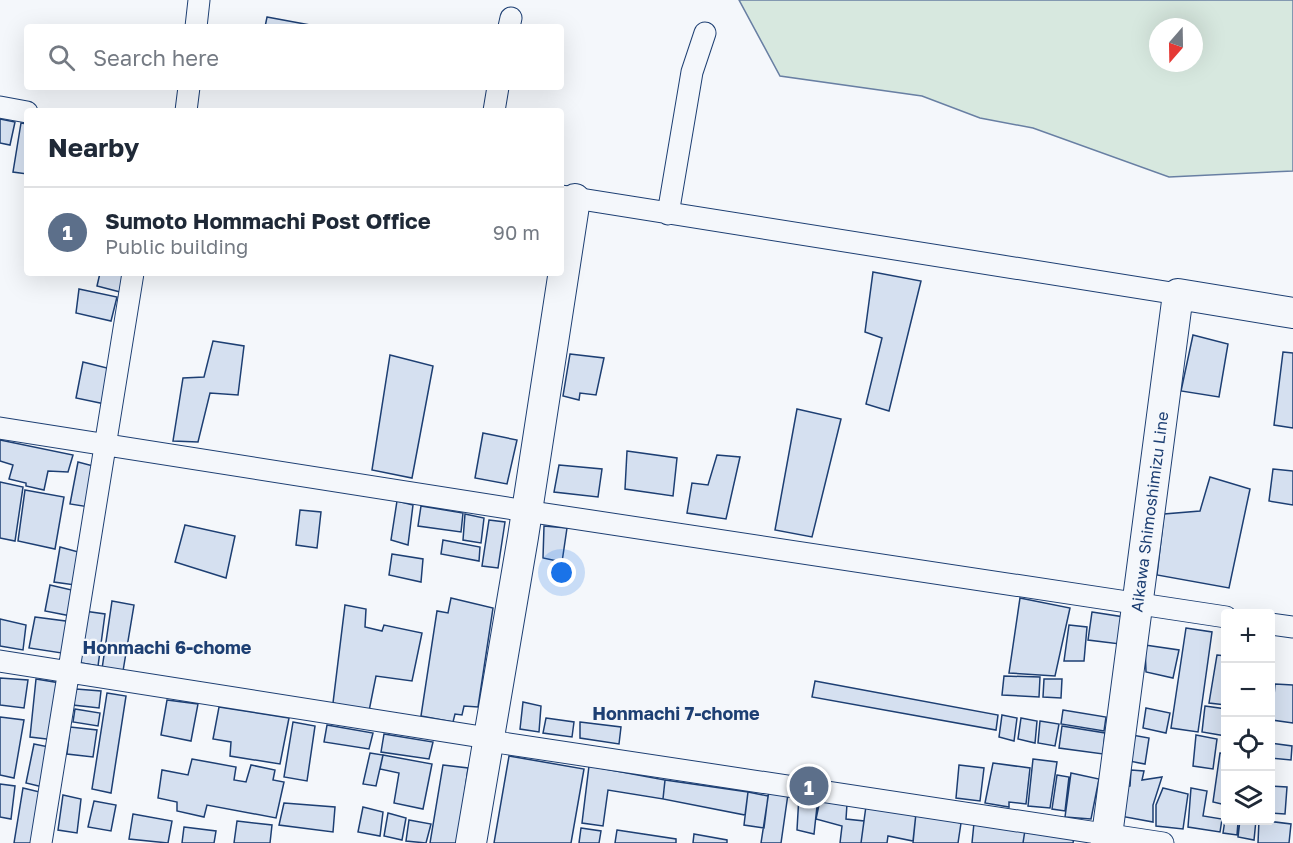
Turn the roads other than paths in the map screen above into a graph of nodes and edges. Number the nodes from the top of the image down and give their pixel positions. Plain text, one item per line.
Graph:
1 (199, 0) edge
2 (196, 24) edge
3 (705, 33) dead end
4 (189, 90) edge
5 (498, 90) edge
6 (0, 107) edge
7 (186, 108) edge
8 (494, 108) edge
9 (24, 111) edge
10 (568, 197) edge
11 (668, 214) junction
12 (564, 228) edge
13 (133, 276) edge
14 (558, 276) edge
15 (1178, 294) junction
16 (1293, 313) edge
17 (0, 428) edge
18 (105, 444) junction
19 (527, 510) junction
20 (1138, 604) junction
21 (1221, 616) edge
22 (1275, 625) edge
23 (1293, 627) edge
24 (0, 662) edge
25 (70, 672) junction
26 (488, 738) junction
27 (1106, 839) edge
28 (41, 843) edge
29 (471, 843) edge
30 (1163, 843) edge

1 - 2 street
3 - 11 street
4 - 7 street
5 - 8 street
6 - 9 street
10 - 11 street
10 - 12 main road
11 - 15 street
13 - 18 street
14 - 19 main road
15 - 16 main road
15 - 20 main road, Aikawa Shimoshimizu Line
17 - 18 street
18 - 19 street
18 - 25 street
19 - 20 street
19 - 26 main road
20 - 21 street
20 - 27 main road, Aikawa Shimoshimizu Line
22 - 23 street
24 - 25 street
25 - 26 street
25 - 28 street
26 - 27 street
26 - 29 main road
27 - 30 street

